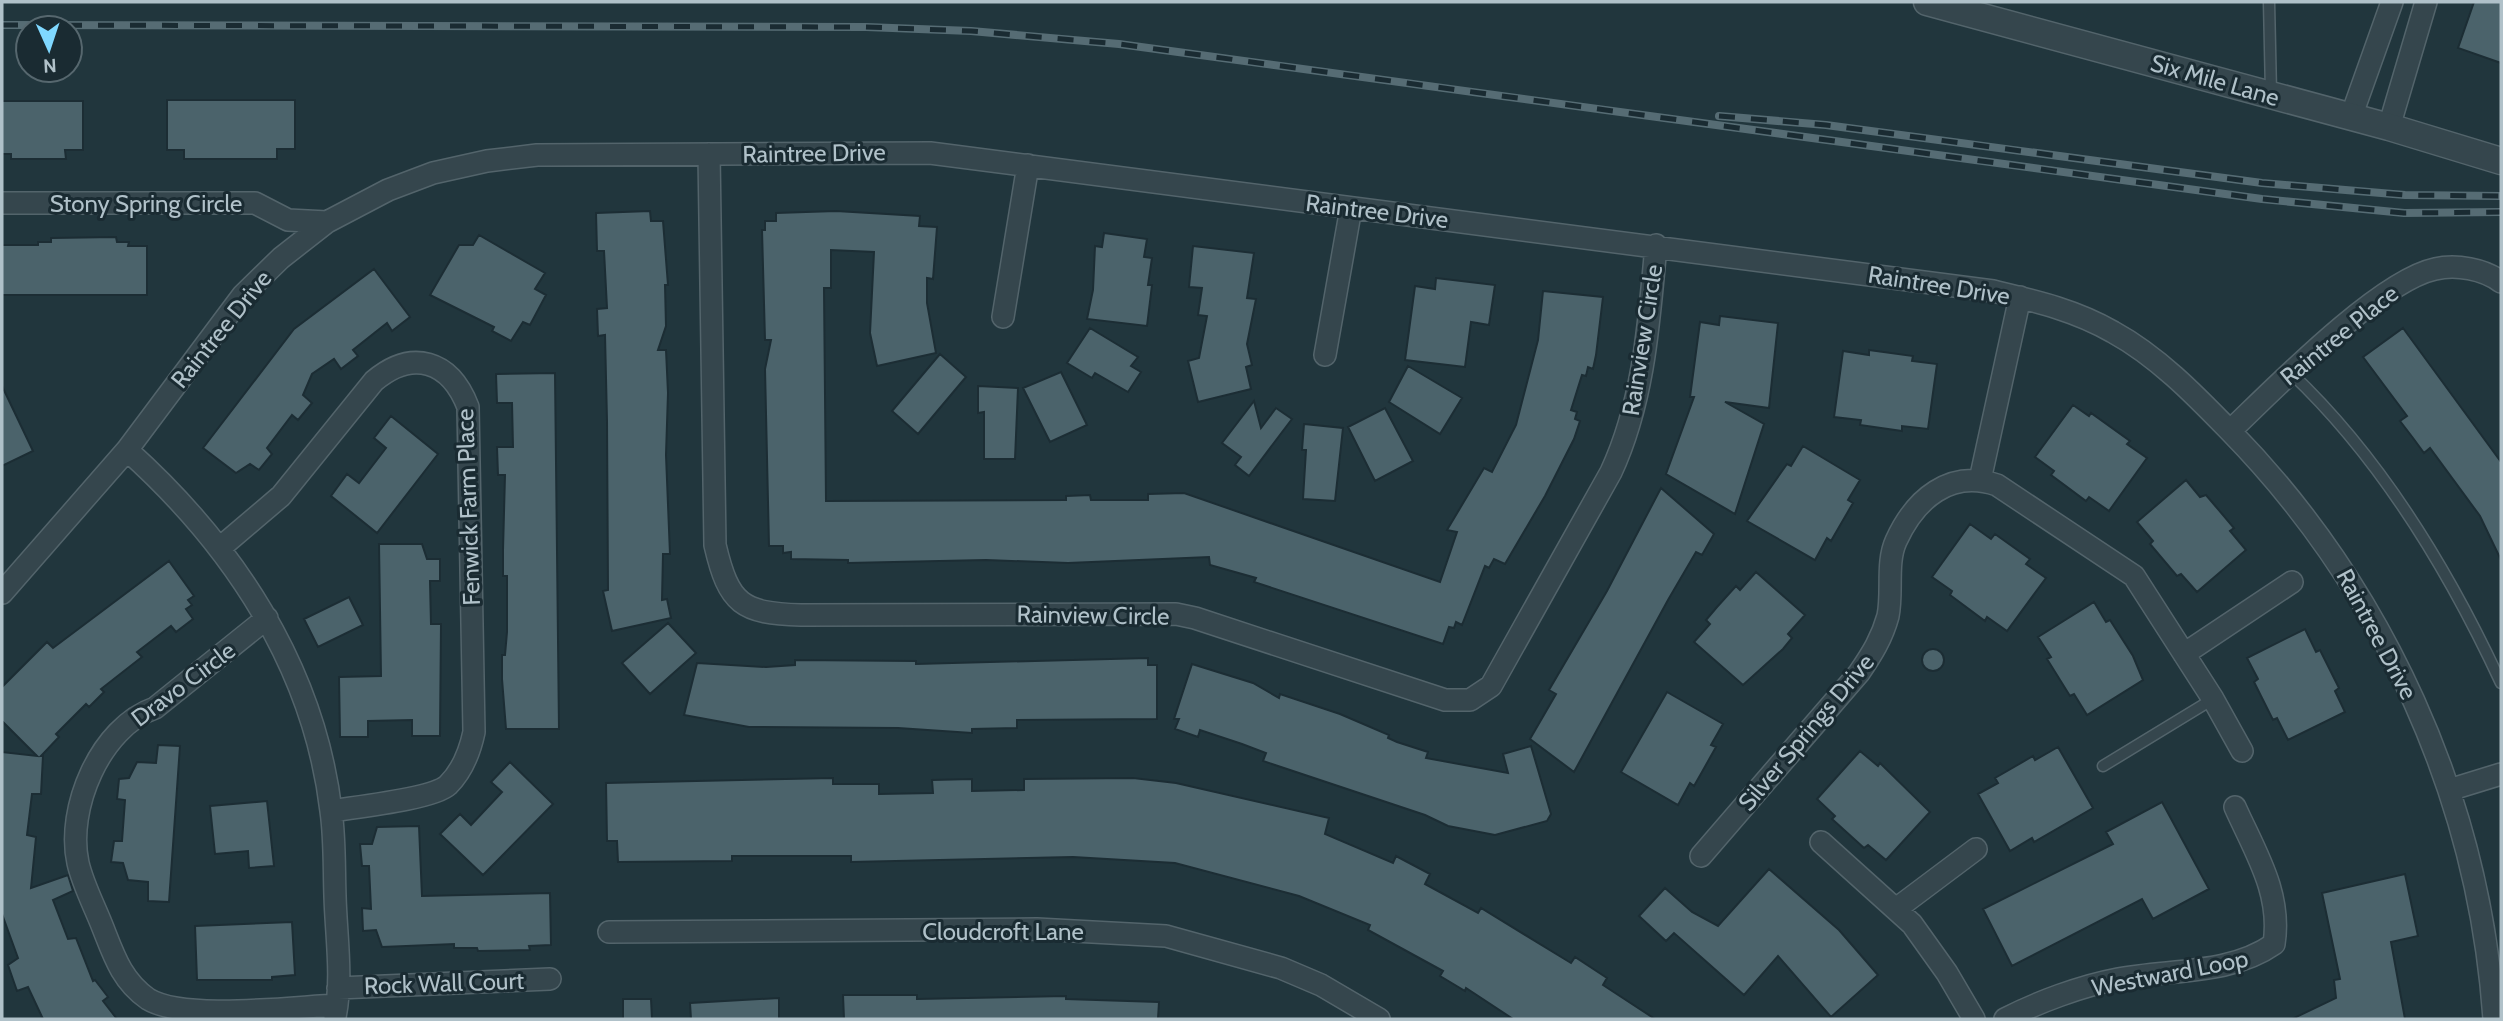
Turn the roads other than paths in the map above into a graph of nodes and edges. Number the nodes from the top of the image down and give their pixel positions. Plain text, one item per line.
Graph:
1 (1927, 2) edge
2 (2269, 2) edge
3 (2392, 2) edge
4 (2426, 2) edge
5 (2271, 96) junction
6 (2351, 117) junction
7 (2389, 127) junction
8 (709, 154) junction
9 (2501, 161) edge
10 (1028, 165) junction
11 (2, 203) edge
12 (1351, 208) junction
13 (327, 222) junction
14 (1656, 245) junction
15 (2501, 282) edge
16 (2020, 298) junction
17 (1003, 317) dead end
18 (1325, 355) dead end
19 (2291, 373) junction
20 (2230, 431) junction
21 (127, 450) junction
22 (1980, 480) junction
23 (221, 547) junction
24 (2292, 582) dead end
25 (2, 592) edge
26 (268, 618) junction
27 (2184, 654) junction
28 (2501, 683) edge
29 (2213, 699) junction
30 (2242, 751) dead end
31 (2103, 766) dead end
32 (2501, 774) edge
33 (2449, 790) junction
34 (2235, 807) dead end
35 (331, 811) junction
36 (1821, 842) dead end
37 (1976, 849) dead end
38 (1701, 856) dead end
39 (1896, 909) junction
40 (609, 932) dead end
41 (550, 979) dead end
42 (337, 1004) edge
43 (2496, 1009) edge
44 (1379, 1019) edge
45 (1974, 1019) edge
46 (2006, 1019) edge

1 - 5 street, Six Mile Lane
2 - 5 lane
3 - 6 street
4 - 7 street
5 - 6 street, Six Mile Lane
6 - 7 street, Six Mile Lane
7 - 9 street, Six Mile Lane
8 - 10 street, Raintree Drive
8 - 13 street, Raintree Drive
8 - 14 street, Rainview Circle
10 - 12 street, Raintree Drive
10 - 17 street
11 - 13 street, Stony Spring Circle
12 - 14 street, Raintree Drive
12 - 18 street
13 - 21 street, Raintree Drive
14 - 16 street, Raintree Drive
15 - 19 street, Raintree Place
16 - 20 street, Raintree Drive
16 - 22 street
19 - 20 street, Raintree Place
19 - 28 lane
20 - 33 street, Raintree Drive
21 - 23 street
21 - 25 street, Raintree Drive
22 - 27 street
22 - 38 street, Silver Springs Drive
23 - 26 street
23 - 35 street, Fenwick Farm Place
24 - 27 street
26 - 35 street
26 - 42 street, Dravo Circle
27 - 29 street
29 - 30 street
29 - 31 lane
32 - 33 street
33 - 43 street, Raintree Drive
34 - 46 street, Westward Loop
35 - 42 street
36 - 39 street
37 - 39 street
39 - 45 street
40 - 44 street, Cloudcroft Lane
41 - 42 street, Rock Wall Court

